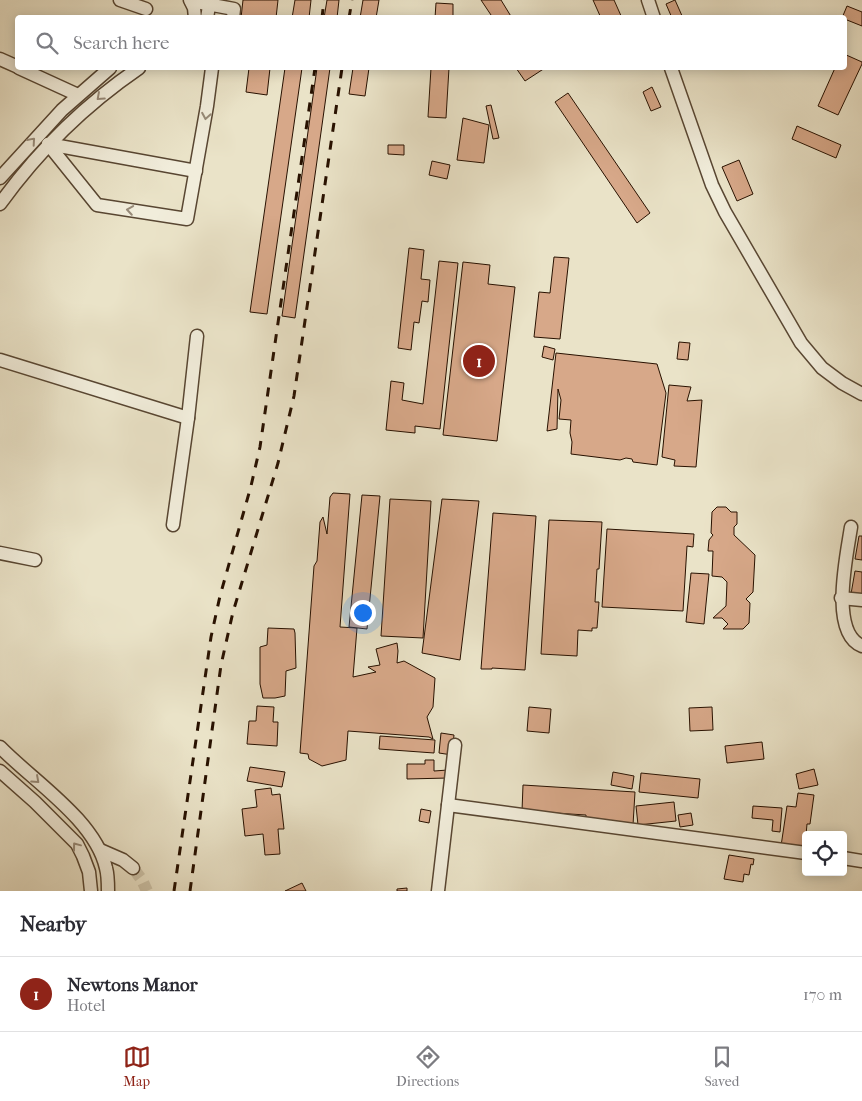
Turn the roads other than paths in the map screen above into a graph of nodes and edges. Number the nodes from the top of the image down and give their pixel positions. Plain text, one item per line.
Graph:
1 (120, 0) edge
2 (648, 0) edge
3 (191, 1) edge
4 (216, 6) edge
5 (147, 9) edge
6 (195, 15) edge
7 (233, 15) edge
8 (653, 15) edge
9 (0, 59) edge
10 (15, 66) edge
11 (24, 70) edge
12 (108, 70) edge
13 (136, 70) edge
14 (212, 70) edge
15 (672, 70) edge
16 (78, 95) junction
17 (48, 144) junction
18 (196, 171) junction
19 (0, 178) edge
20 (0, 204) edge
21 (197, 336) dead end
22 (0, 360) edge
23 (862, 394) edge
24 (188, 418) junction
25 (173, 525) dead end
26 (851, 526) dead end
27 (0, 553) edge
28 (35, 560) dead end
29 (842, 598) junction
30 (862, 600) edge
31 (862, 646) edge
32 (455, 745) dead end
33 (0, 746) edge
34 (0, 771) edge
35 (448, 805) junction
36 (100, 850) junction
37 (802, 852) edge
38 (847, 858) edge
39 (862, 860) edge
40 (134, 868) tunnel mouth
41 (91, 891) edge
42 (108, 891) edge
43 (438, 891) edge

1 - 5 street
2 - 8 street
3 - 4 street
3 - 6 street
4 - 7 street
9 - 10 street
11 - 16 street
12 - 16 street
13 -> 17 street
14 -> 18 street
15 - 23 street
19 -> 16 street
17 - 18 street
18 -> 17 street
17 - 20 street
21 - 24 street
22 - 24 street
24 - 25 street
26 - 29 street
27 - 28 street
29 - 30 street
29 - 31 street
32 - 35 street
33 -> 36 street
41 -> 34 street
35 - 37 street
35 - 43 street
36 - 40 street
36 - 42 street
38 - 39 street

